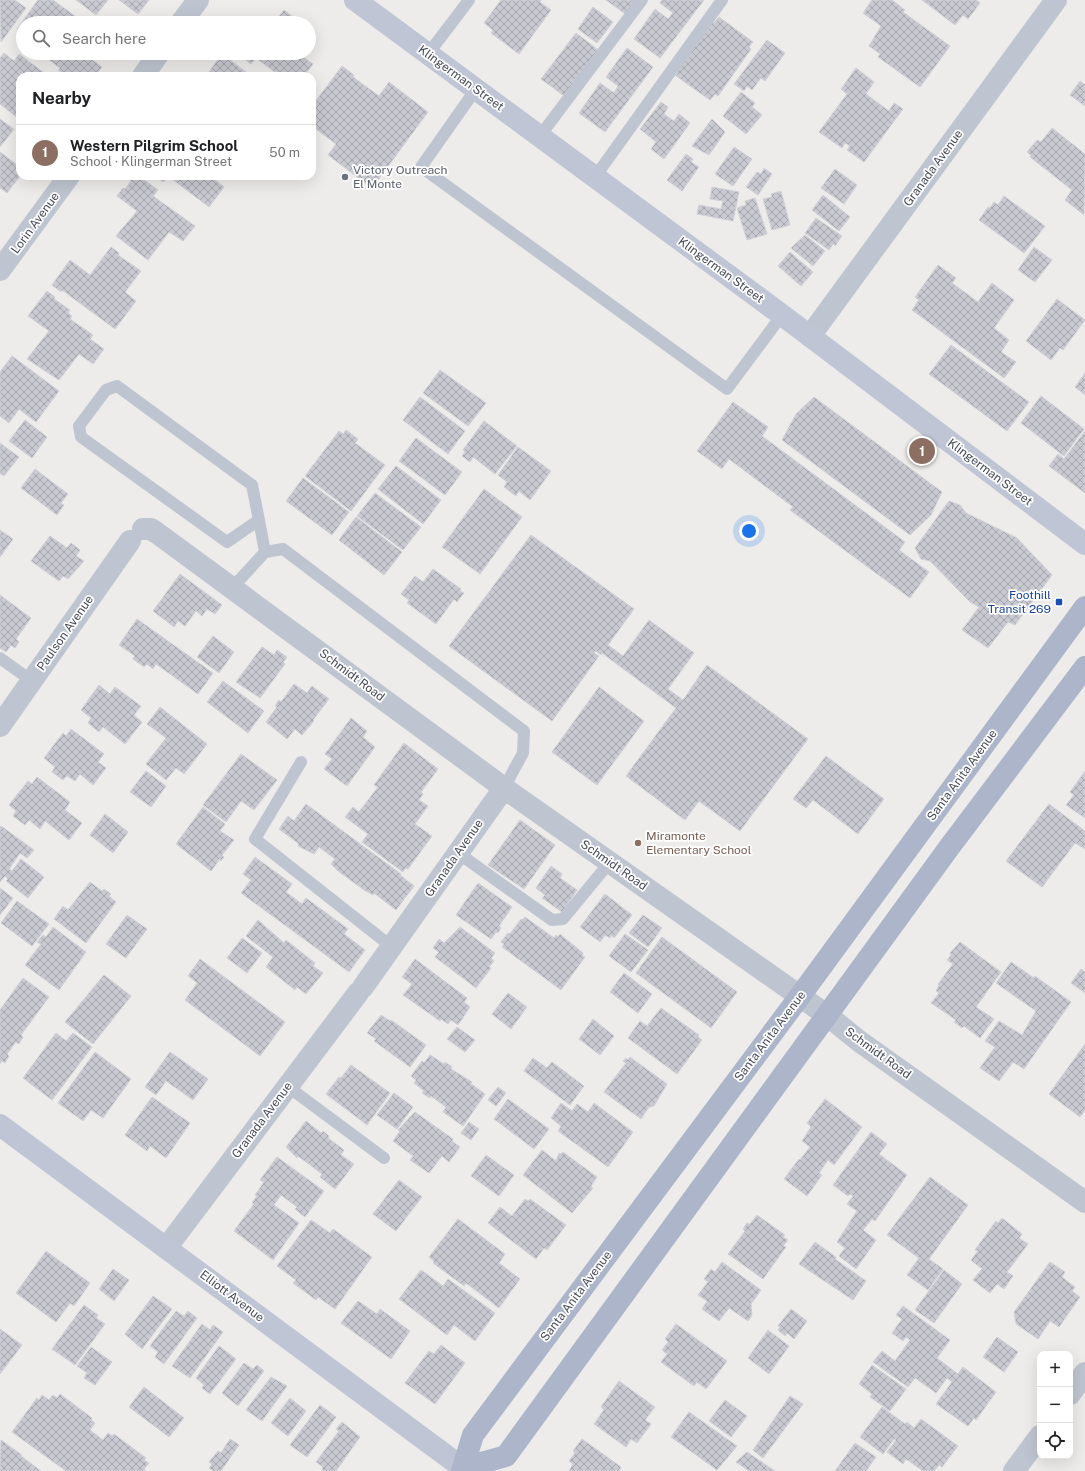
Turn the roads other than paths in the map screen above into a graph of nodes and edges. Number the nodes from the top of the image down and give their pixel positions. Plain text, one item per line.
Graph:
1 (198, 0) edge
2 (355, 0) edge
3 (470, 0) edge
4 (642, 0) edge
5 (722, 0) edge
6 (1056, 0) edge
7 (186, 16) edge
8 (428, 54) junction
9 (154, 60) edge
10 (145, 72) edge
11 (476, 89) junction
12 (540, 136) junction
13 (595, 177) junction
14 (66, 180) edge
15 (0, 270) edge
16 (782, 315) junction
17 (810, 336) junction
18 (259, 520) junction
19 (137, 535) joint
20 (1085, 544) edge
21 (265, 552) junction
22 (233, 587) junction
23 (1085, 607) edge
24 (0, 658) edge
25 (1085, 667) edge
26 (32, 681) junction
27 (0, 726) edge
28 (301, 762) dead end
29 (504, 788) junction
30 (458, 853) junction
31 (610, 862) junction
32 (392, 947) junction
33 (800, 996) junction
34 (828, 1016) junction
35 (287, 1086) junction
36 (0, 1125) edge
37 (384, 1158) dead end
38 (1085, 1202) edge
39 (167, 1247) junction
40 (1085, 1373) edge
41 (1073, 1390) edge
42 (1037, 1440) edge
43 (464, 1470) edge
44 (1014, 1471) edge

1 - 7 street
2 - 8 street, Klingerman Street
3 - 8 lane
4 - 12 lane
5 - 13 lane
6 - 17 street, Granada Avenue
8 - 11 street, Klingerman Street
9 - 10 street
11 - 12 street, Klingerman Street
11 - 16 lane
12 - 13 street, Klingerman Street
13 - 16 street, Klingerman Street
14 - 15 street, Lorin Avenue
16 - 17 street, Klingerman Street
17 - 20 street, Klingerman Street
18 - 18 lane
18 - 21 lane
19 - 22 street, Schmidt Road
19 - 26 street, Paulson Avenue
21 - 22 lane
21 - 29 lane
22 - 29 street, Schmidt Road
23 - 33 main road, Santa Anita Avenue
24 - 26 lane
25 - 34 main road
26 - 27 street, Paulson Avenue
28 - 32 lane
29 - 30 street, Granada Avenue
29 - 31 street, Schmidt Road
30 - 31 lane
30 - 32 street, Granada Avenue
31 - 33 street, Schmidt Road
32 - 35 street, Granada Avenue
33 - 34 street, Schmidt Road
33 - 43 main road, Santa Anita Avenue
34 - 38 street, Schmidt Road
34 - 43 main road
35 - 37 lane
35 - 39 street, Granada Avenue
36 - 39 street, Elliott Avenue
39 - 43 street, Elliott Avenue
40 - 41 street
42 - 44 street

